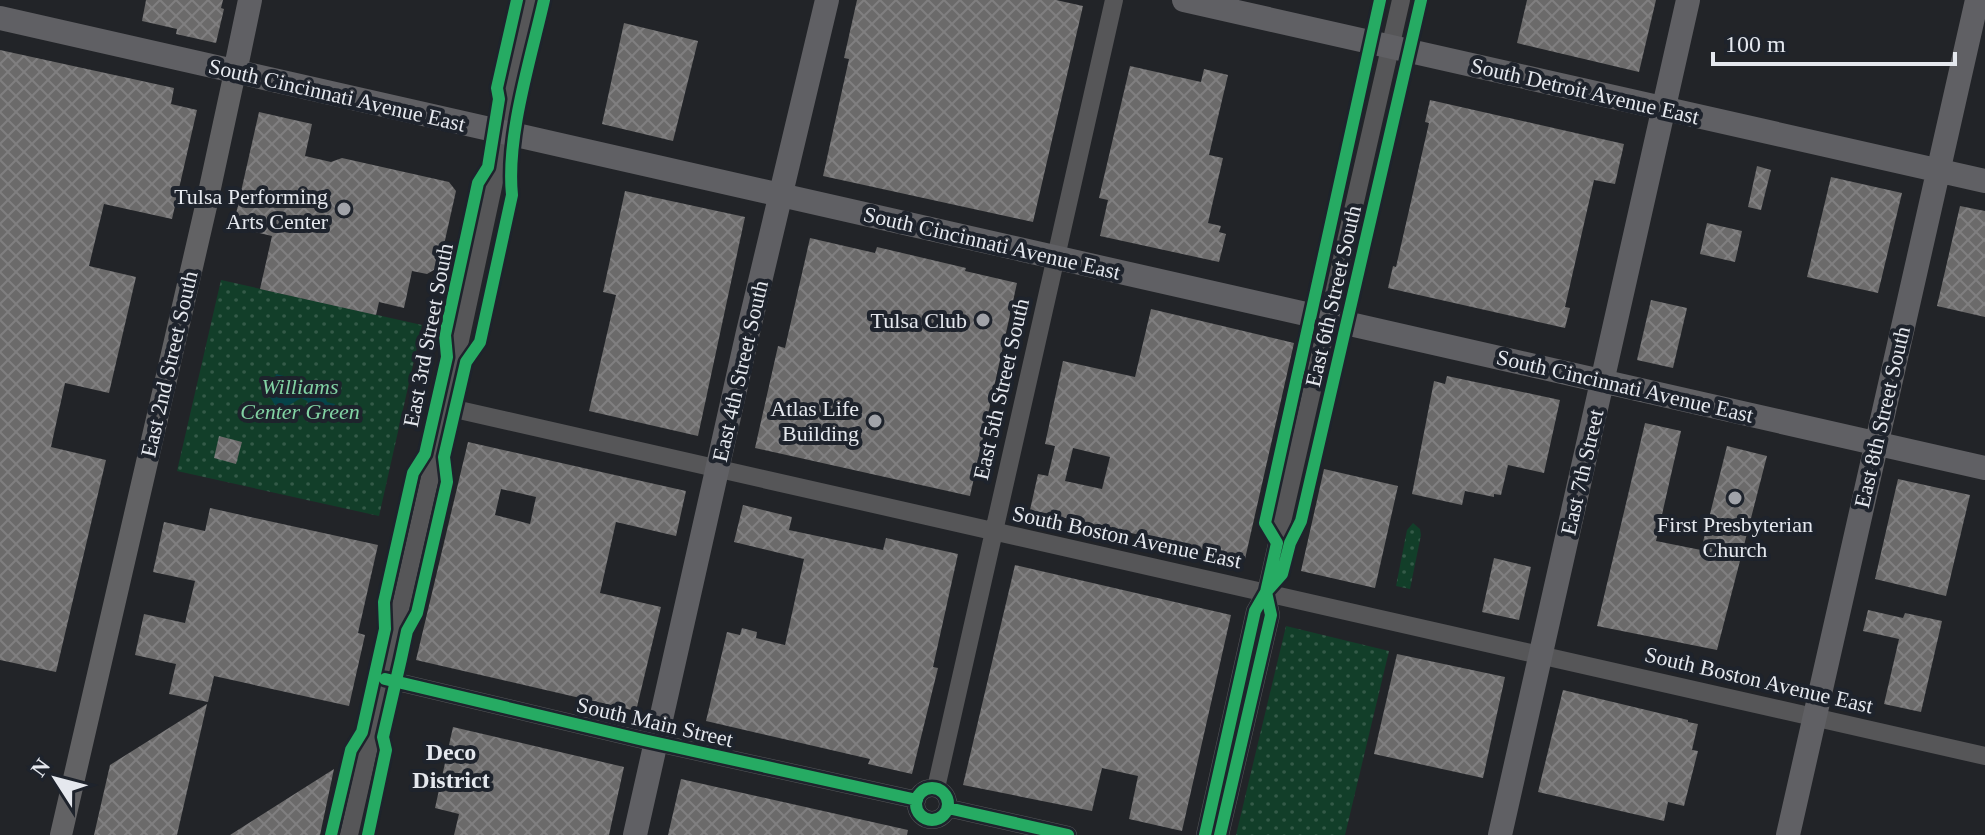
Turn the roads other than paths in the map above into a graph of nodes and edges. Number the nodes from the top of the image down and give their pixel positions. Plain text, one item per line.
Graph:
1 (250, 0) edge
2 (533, 0) edge
3 (827, 0) edge
4 (1114, 0) edge
5 (1184, 0) edge
6 (1401, 0) edge
7 (1688, 0) edge
8 (1977, 0) edge
9 (0, 18) edge
10 (1390, 47) junction
11 (235, 72) junction
12 (1665, 109) junction
13 (506, 133) junction
14 (1938, 170) junction
15 (1985, 181) edge
16 (781, 195) junction
17 (1056, 258) junction
18 (1329, 319) junction
19 (1603, 381) junction
20 (446, 407) junction
21 (1876, 444) junction
22 (1985, 468) edge
23 (717, 469) junction
24 (993, 532) junction
25 (1266, 592) junction
26 (1541, 655) junction
27 (385, 679) junction
28 (1814, 717) junction
29 (655, 743) junction
30 (1985, 756) edge
31 (936, 788) junction
32 (917, 800) junction
33 (948, 808) junction
34 (927, 827) edge
35 (61, 835) edge
36 (349, 835) edge
37 (635, 835) edge
38 (1068, 835) edge
39 (1205, 835) edge
40 (1220, 835) edge
41 (1500, 835) edge
42 (1788, 835) edge

1 - 11 main road, East 2nd Street South
2 - 13 street, East 3rd Street South
3 - 16 main road, East 4th Street South
4 - 17 street, East 5th Street South
5 - 10 main road, South Detroit Avenue East
6 - 10 street, East 6th Street South
7 - 12 main road, East 7th Street
8 - 14 main road, East 8th Street South
9 - 11 main road, South Cincinnati Avenue East
10 - 12 main road, South Detroit Avenue East
10 - 18 street, East 6th Street South
11 - 13 main road, South Cincinnati Avenue East
11 - 35 main road, East 2nd Street South
12 - 14 main road, South Detroit Avenue East
12 - 19 main road, East 7th Street
13 - 16 main road, South Cincinnati Avenue East
13 - 20 street, East 3rd Street South
14 - 15 main road, South Detroit Avenue East
14 - 21 main road, East 8th Street South
16 - 17 main road, South Cincinnati Avenue East
16 - 23 main road, East 4th Street South
17 - 18 main road, South Cincinnati Avenue East
17 - 24 street, East 5th Street South
18 - 19 main road, South Cincinnati Avenue East
18 - 25 street, East 6th Street South
19 - 21 main road, South Cincinnati Avenue East
19 - 26 main road, East 7th Street
20 - 23 street, South Boston Avenue East
20 - 27 street, East 3rd Street South
21 - 22 main road, South Cincinnati Avenue East
21 - 28 main road, East 8th Street South
23 - 24 street, South Boston Avenue East
23 - 29 main road, East 4th Street South
24 - 25 street, South Boston Avenue East
24 - 31 street, East 5th Street South
25 - 26 street, South Boston Avenue East
25 - 39 street, East 6th Street South
25 - 40 street, East 6th Street South
26 - 28 street, South Boston Avenue East
26 - 41 main road, East 7th Street
27 - 29 street, South Main Street
27 - 36 street, East 3rd Street South
28 - 30 street, South Boston Avenue East
28 - 42 main road, East 8th Street South
29 - 32 street, South Main Street
29 - 37 main road, East 4th Street South
31 - 32 street
31 - 33 street
32 - 34 street
33 - 34 street
33 - 38 street

